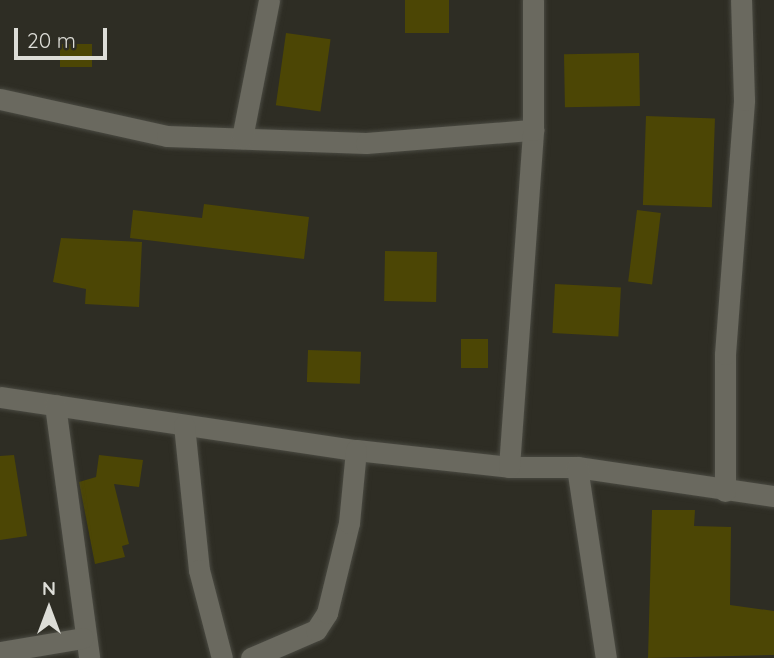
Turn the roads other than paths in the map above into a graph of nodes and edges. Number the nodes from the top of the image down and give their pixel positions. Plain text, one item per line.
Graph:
1 (269, 0) edge
2 (533, 0) edge
3 (741, 0) edge
4 (0, 99) edge
5 (533, 130) junction
6 (242, 138) junction
7 (0, 397) edge
8 (55, 405) junction
9 (184, 425) junction
10 (356, 450) junction
11 (509, 467) junction
12 (576, 467) junction
13 (725, 491) junction
14 (774, 496) edge
15 (86, 648) edge
16 (0, 652) edge
17 (222, 658) edge
18 (250, 658) edge
19 (606, 658) edge

1 - 6 street
2 - 5 street
3 - 13 street
4 - 6 street
5 - 6 street
5 - 11 street
7 - 8 street
8 - 9 street
8 - 15 street
9 - 10 street
9 - 17 street
10 - 11 street
10 - 18 street
11 - 12 street
12 - 13 street
12 - 19 street
13 - 14 street
15 - 16 street

